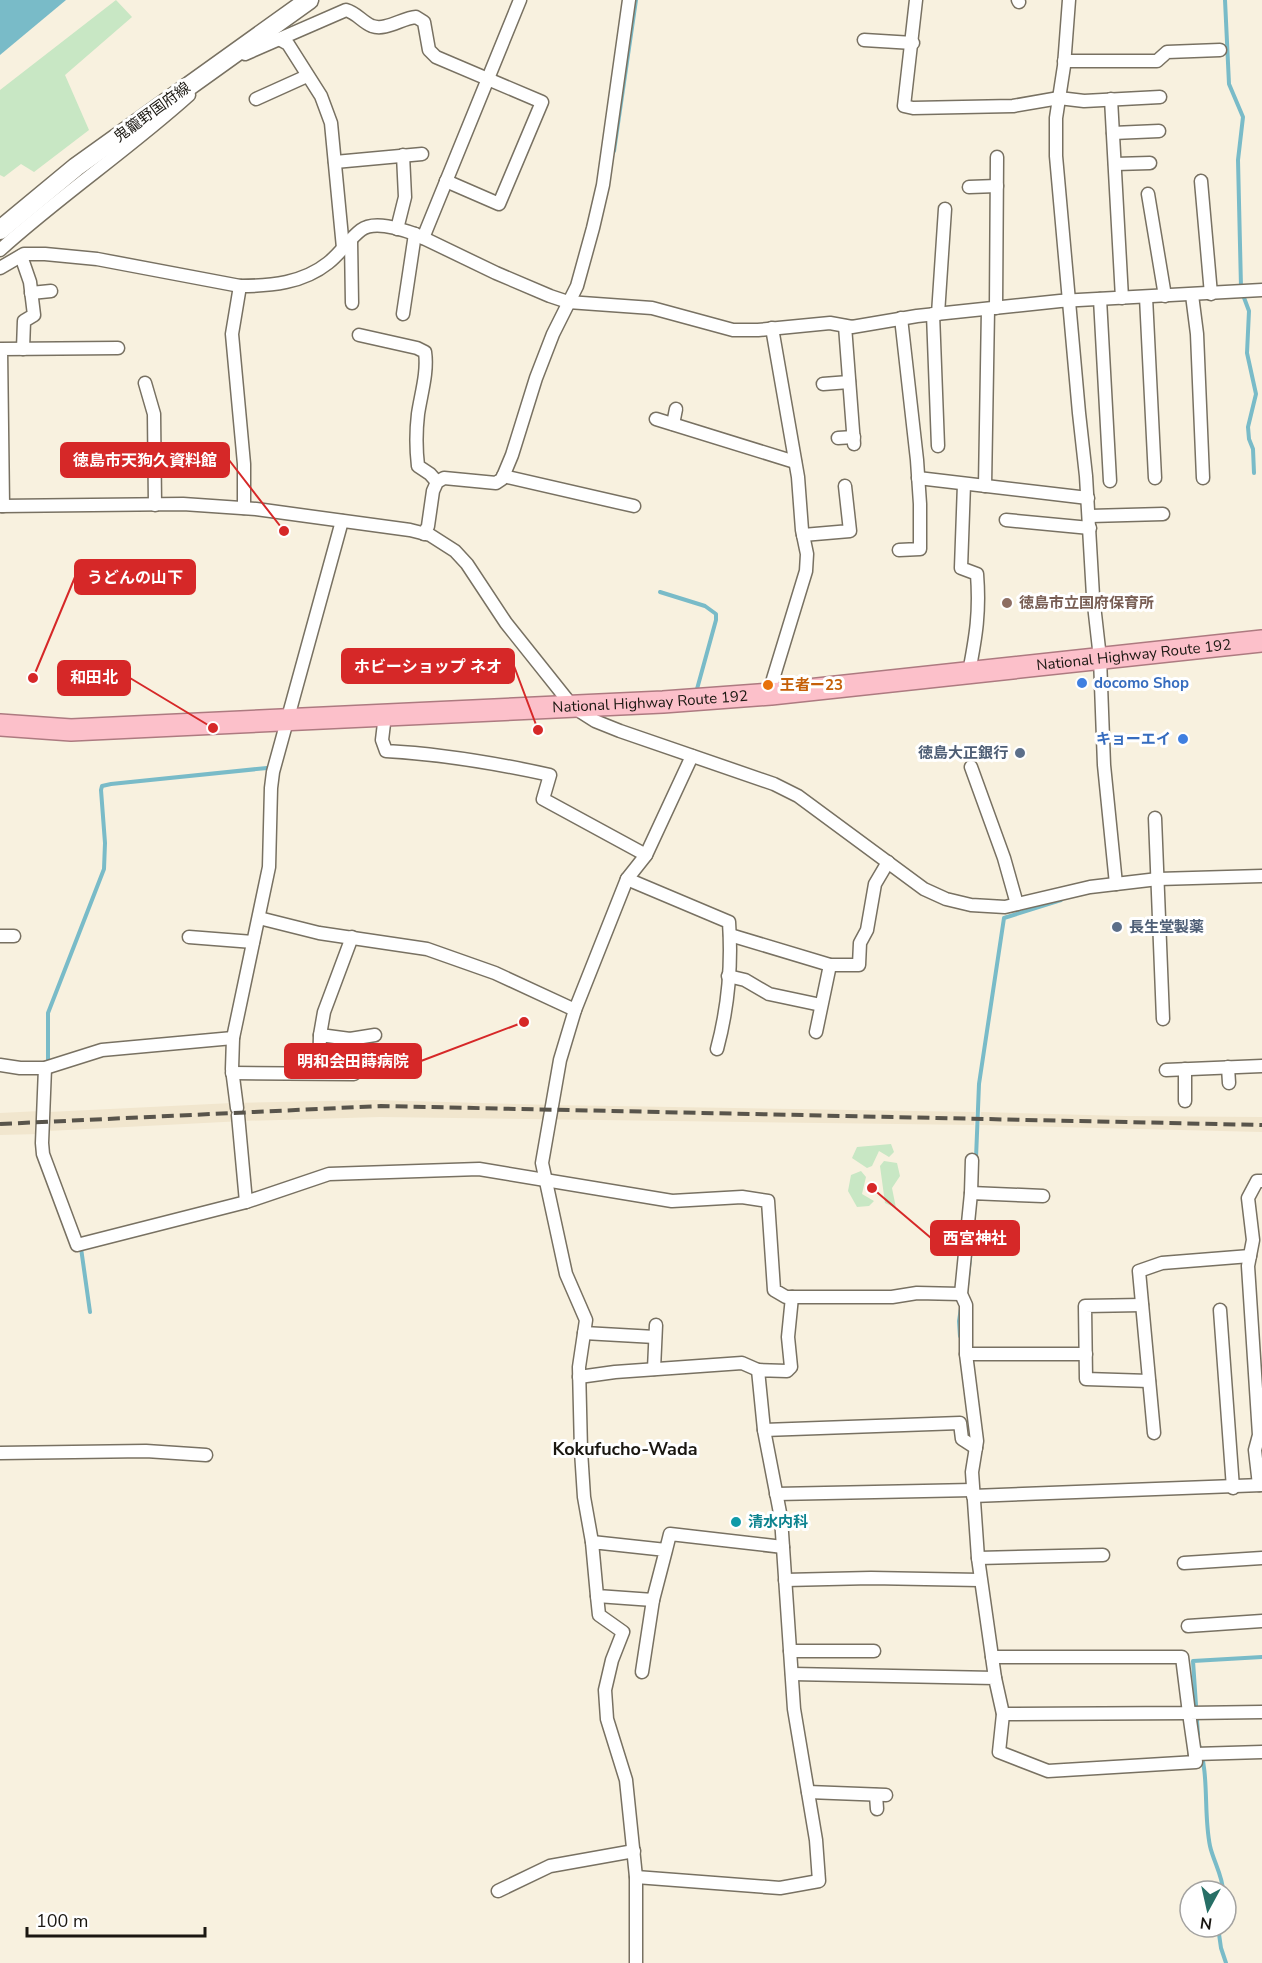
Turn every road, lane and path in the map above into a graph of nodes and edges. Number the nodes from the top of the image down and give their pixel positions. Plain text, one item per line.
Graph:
1 (309, 0) edge
2 (520, 0) edge
3 (629, 0) edge
4 (916, 0) edge
5 (1069, 0) edge
6 (279, 39) junction
7 (864, 40) dead end
8 (913, 43) junction
9 (1220, 50) dead end
10 (1064, 61) junction
11 (218, 66) junction
12 (307, 76) junction
13 (487, 80) junction
14 (1059, 98) junction
15 (1160, 98) dead end
16 (256, 99) dead end
17 (1111, 99) junction
18 (1159, 131) dead end
19 (1113, 133) junction
20 (422, 154) dead end
21 (403, 155) junction
22 (997, 156) dead end
23 (334, 162) junction
24 (1150, 163) dead end
25 (1115, 164) junction
26 (446, 181) junction
27 (1201, 181) dead end
28 (996, 186) junction
29 (969, 187) dead end
30 (1148, 194) dead end
31 (945, 209) dead end
32 (397, 229) junction
33 (0, 230) edge
34 (419, 236) junction
35 (347, 244) junction
36 (0, 250) edge
37 (21, 256) junction
38 (0, 268) edge
39 (240, 286) junction
40 (1262, 290) edge
41 (51, 291) dead end
42 (31, 293) junction
43 (1210, 294) junction
44 (1192, 295) junction
45 (1165, 296) junction
46 (1146, 297) junction
47 (1122, 298) junction
48 (1100, 299) junction
49 (1068, 301) junction
50 (568, 302) junction
51 (352, 303) dead end
52 (992, 308) junction
53 (403, 314) dead end
54 (935, 314) junction
55 (901, 318) junction
56 (845, 326) junction
57 (772, 328) junction
58 (359, 335) dead end
59 (118, 348) dead end
60 (23, 349) junction
61 (0, 368) edge
62 (849, 382) junction
63 (145, 383) dead end
64 (823, 384) dead end
65 (676, 410) dead end
66 (1, 416) edge
67 (656, 419) dead end
68 (673, 424) junction
69 (838, 438) dead end
70 (938, 446) dead end
71 (795, 462) junction
72 (503, 476) junction
73 (918, 478) junction
74 (1155, 478) dead end
75 (1203, 478) dead end
76 (1110, 481) dead end
77 (437, 482) junction
78 (964, 484) junction
79 (844, 486) dead end
80 (985, 486) junction
81 (1088, 498) junction
82 (155, 505) junction
83 (1, 506) edge
84 (634, 506) dead end
85 (244, 508) junction
86 (1163, 514) dead end
87 (342, 520) junction
88 (1006, 520) dead end
89 (1090, 522) junction
90 (424, 534) junction
91 (803, 535) junction
92 (899, 550) dead end
93 (1262, 640) edge
94 (1100, 658) junction
95 (969, 672) junction
96 (771, 694) junction
97 (573, 707) junction
98 (385, 715) junction
99 (287, 719) junction
100 (0, 725) edge
101 (692, 756) junction
102 (971, 767) dead end
103 (1155, 818) dead end
104 (646, 855) junction
105 (888, 862) junction
106 (1262, 876) edge
107 (627, 879) junction
108 (1158, 879) junction
109 (1116, 885) junction
110 (1017, 904) junction
111 (259, 918) junction
112 (730, 935) junction
113 (0, 936) edge
114 (14, 936) dead end
115 (189, 937) dead end
116 (352, 937) junction
117 (253, 942) junction
118 (830, 965) junction
119 (728, 976) junction
120 (821, 1005) junction
121 (575, 1010) junction
122 (1163, 1019) dead end
123 (816, 1032) dead end
124 (320, 1035) junction
125 (375, 1035) dead end
126 (233, 1038) junction
127 (717, 1049) dead end
128 (0, 1065) edge
129 (1262, 1066) edge
130 (1228, 1067) junction
131 (47, 1068) junction
132 (1185, 1069) junction
133 (1166, 1070) dead end
134 (232, 1072) junction
135 (319, 1073) junction
136 (354, 1074) dead end
137 (1229, 1083) dead end
138 (1185, 1101) dead end
139 (972, 1160) dead end
140 (547, 1180) junction
141 (1262, 1181) edge
142 (974, 1194) junction
143 (1043, 1196) dead end
144 (246, 1202) junction
145 (1250, 1256) junction
146 (792, 1297) junction
147 (962, 1298) junction
148 (1142, 1305) junction
149 (1220, 1310) dead end
150 (584, 1333) junction
151 (966, 1354) junction
152 (1086, 1354) junction
153 (654, 1369) junction
154 (758, 1370) junction
155 (579, 1377) junction
156 (1149, 1381) junction
157 (764, 1430) junction
158 (1154, 1433) dead end
159 (976, 1448) junction
160 (0, 1453) edge
161 (206, 1455) dead end
162 (1261, 1485) edge
163 (1233, 1488) junction
164 (973, 1493) junction
165 (776, 1494) junction
166 (592, 1542) junction
167 (783, 1547) junction
168 (666, 1550) junction
169 (1103, 1555) dead end
170 (978, 1558) junction
171 (1262, 1558) edge
172 (1184, 1563) dead end
173 (785, 1580) junction
174 (980, 1580) junction
175 (597, 1596) junction
176 (653, 1600) junction
177 (1262, 1621) edge
178 (1188, 1626) dead end
179 (790, 1651) junction
180 (874, 1651) dead end
181 (992, 1657) junction
182 (642, 1672) dead end
183 (792, 1674) junction
184 (995, 1678) junction
185 (1262, 1712) edge
186 (1194, 1713) junction
187 (1003, 1714) junction
188 (1262, 1752) edge
189 (1199, 1754) junction
190 (808, 1792) junction
191 (877, 1809) dead end
192 (634, 1851) junction
193 (636, 1877) junction
194 (498, 1891) dead end
195 (636, 1963) edge

1 - 11 main road, 鬼籠野国府線
2 - 13 street
3 - 50 street
4 - 8 street
5 - 10 street
6 - 11 street
6 - 12 street
6 - 13 street
7 - 8 street
8 - 14 street
9 - 10 street
10 - 14 street
11 - 33 main road, 鬼籠野国府線
11 - 36 street
12 - 16 street
12 - 23 street
13 - 26 street
13 - 26 street
14 - 17 street
14 - 49 street
15 - 17 street
17 - 19 street
18 - 19 street
19 - 25 street
20 - 21 street
21 - 23 street
21 - 32 street
22 - 28 street
23 - 35 street
24 - 25 street
25 - 47 street
26 - 34 street
27 - 43 street
28 - 29 street
28 - 52 street
30 - 45 street
31 - 54 street
32 - 34 street
32 - 35 street
34 - 50 street
34 - 53 street
35 - 39 street
35 - 51 street
37 - 38 street
37 - 39 street
37 - 42 street
39 - 85 street
40 - 43 street
41 - 42 street
42 - 60 street
43 - 44 street
44 - 45 street
44 - 75 street
45 - 46 street
46 - 47 street
46 - 74 street
47 - 48 street
48 - 49 street
48 - 76 street
49 - 52 street
49 - 81 street
50 - 57 street
50 - 72 street
52 - 54 street
52 - 80 street
54 - 55 street
54 - 70 street
55 - 56 street
55 - 73 street
56 - 57 street
56 - 62 street
57 - 71 street
58 - 77 street
59 - 60 street
60 - 61 street
61 - 66 street
62 - 64 street
62 - 69 street
63 - 82 street
65 - 68 street
66 - 83 street
67 - 68 street
68 - 71 street
71 - 91 street
72 - 77 street
72 - 84 street
73 - 78 street
73 - 92 street
77 - 90 street
78 - 80 street
78 - 95 street
79 - 91 street
80 - 81 street
81 - 89 street
82 - 83 street
82 - 85 street
85 - 87 street
86 - 89 street
87 - 90 street
87 - 99 street
88 - 89 street
89 - 94 street
90 - 97 street
91 - 96 street
93 - 94 highway, National Highway Route 192
94 - 95 highway, National Highway Route 192
94 - 109 street
95 - 96 highway, National Highway Route 192
96 - 97 highway, National Highway Route 192
97 - 98 highway, National Highway Route 192
97 - 101 street
98 - 99 highway, National Highway Route 192
98 - 104 street
99 - 100 highway, National Highway Route 192
99 - 111 street
101 - 104 street
101 - 105 street
102 - 110 street
103 - 108 street
104 - 107 street
105 - 110 street
105 - 118 street
106 - 108 street
107 - 112 street
107 - 121 street
108 - 109 street
108 - 122 street
109 - 110 street
111 - 116 street
111 - 117 street
112 - 118 street
112 - 119 street
113 - 114 street
115 - 117 street
116 - 121 street
116 - 124 street
117 - 126 street
118 - 120 street
119 - 120 street
119 - 127 street
120 - 123 street
121 - 140 street
124 - 125 street
124 - 135 street
126 - 131 street
126 - 134 street
128 - 131 street
129 - 130 street
130 - 132 street
130 - 137 street
131 - 144 street
132 - 133 street
132 - 138 street
134 - 135 street
134 - 144 street
135 - 136 street
139 - 142 street
140 - 144 street
140 - 146 street
140 - 150 street
141 - 145 street
142 - 143 street
142 - 147 street
145 - 148 street
145 - 162 street
146 - 147 street
146 - 154 street
147 - 151 street
148 - 152 street
148 - 156 street
149 - 163 street
150 - 153 street
150 - 155 street
151 - 152 street
151 - 159 street
152 - 156 street
153 - 154 street
153 - 155 street
154 - 157 street
155 - 166 street
156 - 158 street
157 - 159 street
157 - 165 street
159 - 164 street
160 - 161 street
162 - 163 street
163 - 164 street
164 - 165 street
164 - 170 street
165 - 167 street
166 - 168 street
166 - 175 street
167 - 168 street
167 - 173 street
168 - 176 street
169 - 170 street
170 - 174 street
171 - 172 street
173 - 174 street
173 - 179 street
174 - 181 street
175 - 176 street
175 - 192 street
176 - 182 street
177 - 178 street
179 - 180 street
179 - 183 street
181 - 184 street
181 - 186 street
183 - 184 street
183 - 190 street
184 - 187 street
185 - 186 street
186 - 187 street
186 - 189 street
187 - 189 street
188 - 189 street
190 - 191 street
190 - 193 street
192 - 193 street
192 - 194 street
193 - 195 street

